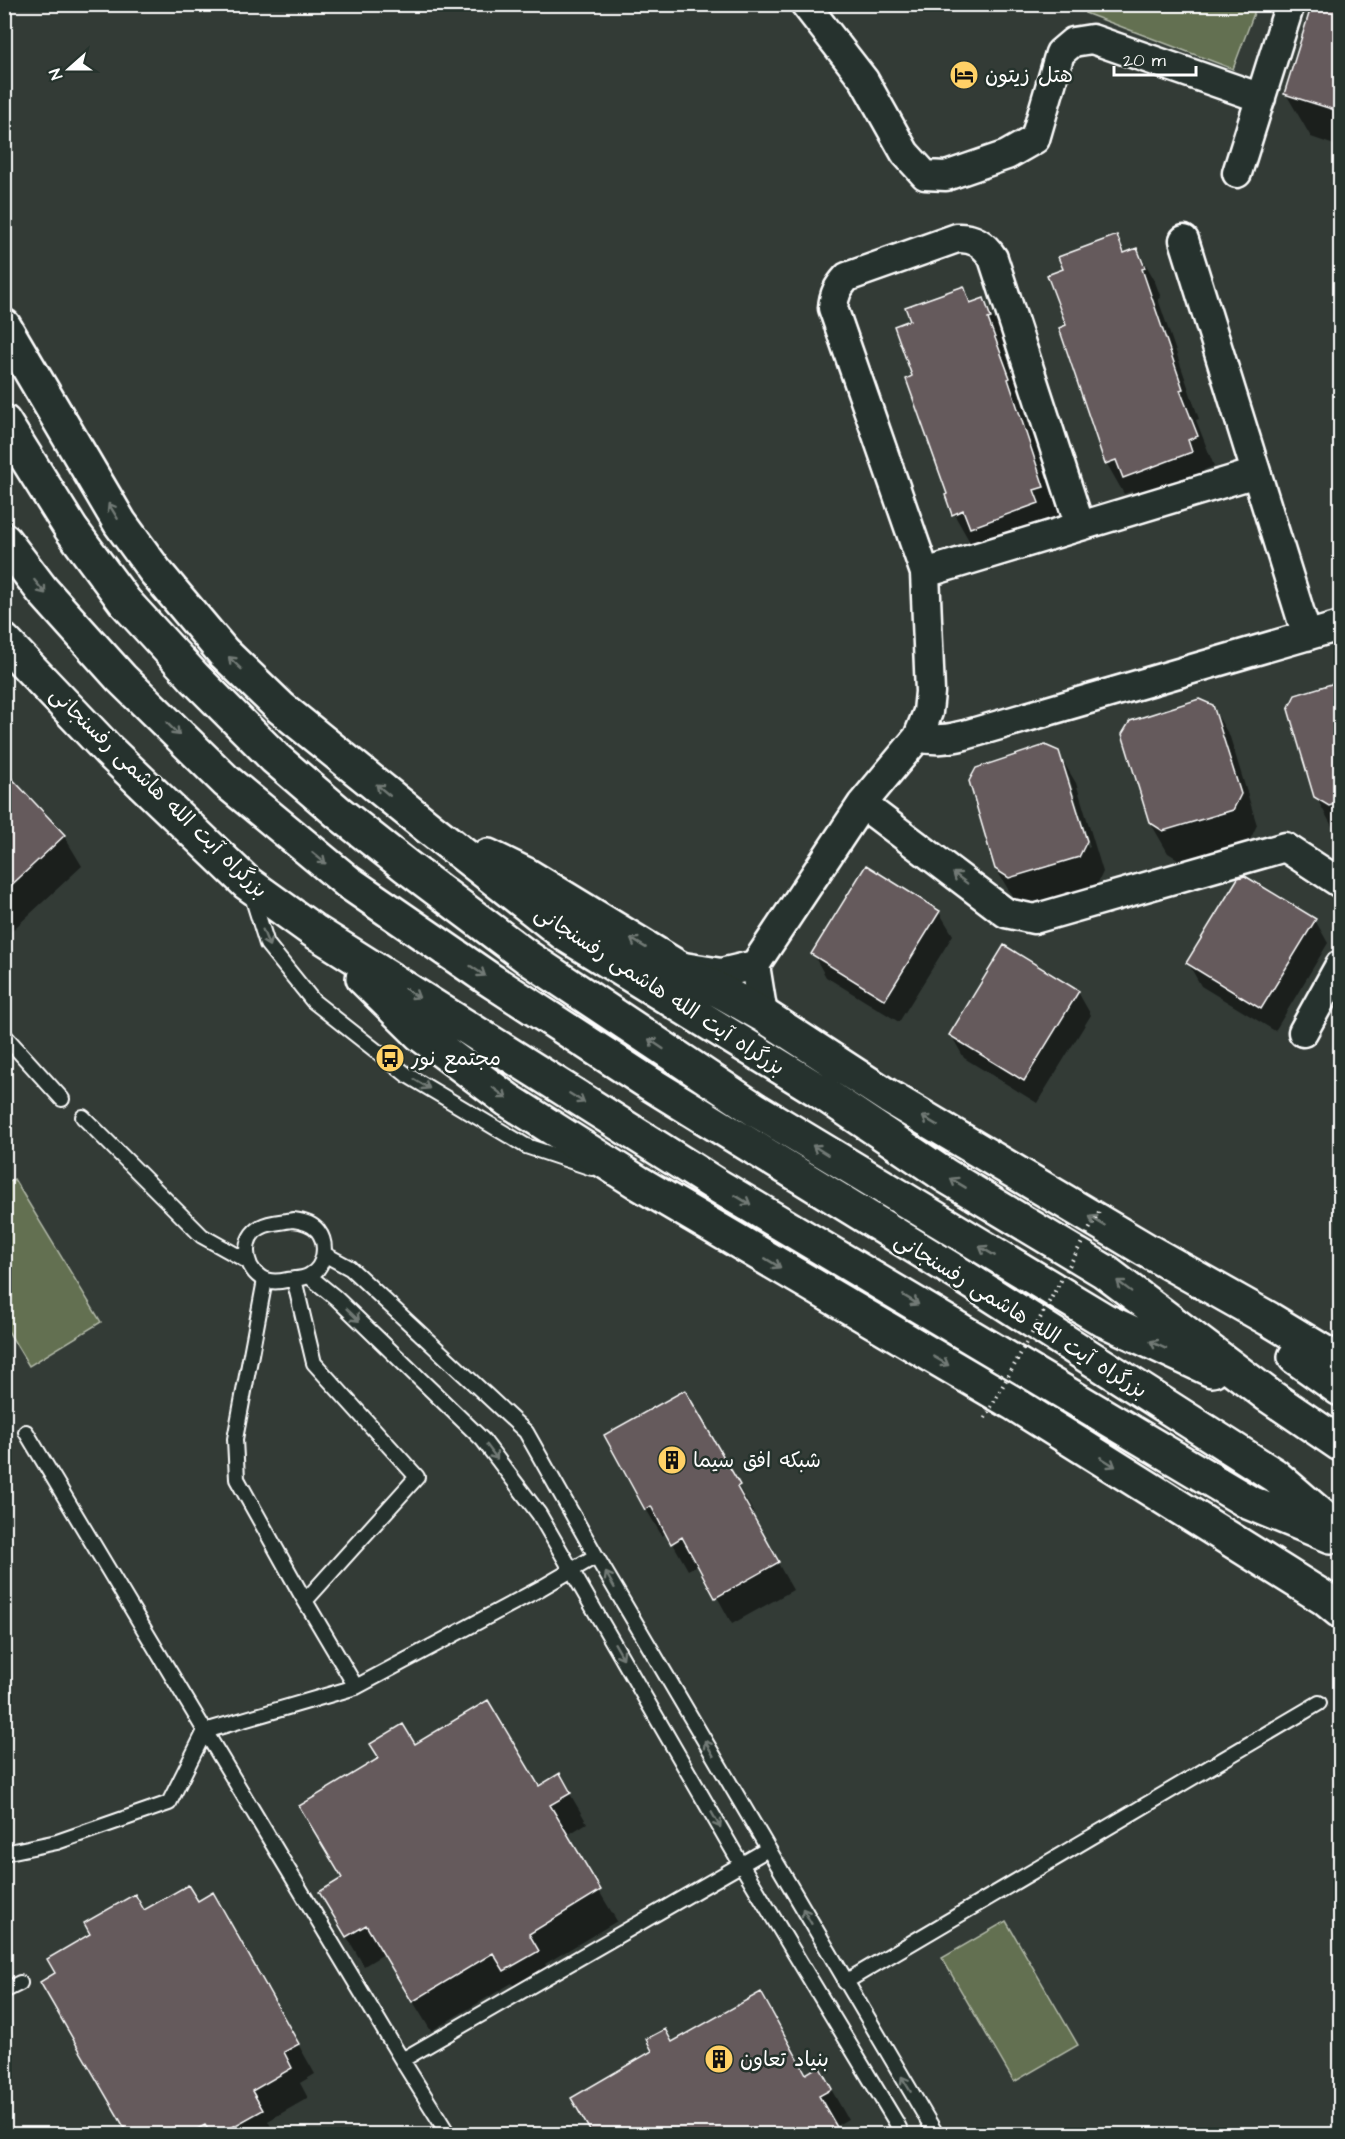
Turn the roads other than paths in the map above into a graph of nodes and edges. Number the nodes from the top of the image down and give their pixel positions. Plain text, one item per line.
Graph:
1 (805, 4) edge
2 (1290, 4) edge
3 (1262, 98) junction
4 (1236, 173) dead end
5 (1184, 240) dead end
6 (4, 326) edge
7 (4, 422) edge
8 (1256, 473) junction
9 (1080, 526) junction
10 (4, 540) edge
11 (925, 573) junction
12 (1341, 626) edge
13 (1307, 636) junction
14 (4, 641) edge
15 (918, 737) junction
16 (862, 804) junction
17 (428, 827) junction
18 (248, 883) junction
19 (1341, 883) edge
20 (314, 931) junction
21 (674, 965) junction
22 (755, 965) junction
23 (1341, 965) edge
24 (763, 1015) junction
25 (1303, 1032) dead end
26 (4, 1035) edge
27 (62, 1099) dead end
28 (82, 1117) dead end
29 (639, 1183) junction
30 (1148, 1251) junction
31 (324, 1254) junction
32 (247, 1261) junction
33 (309, 1276) junction
34 (294, 1279) junction
35 (264, 1280) junction
36 (1341, 1362) edge
37 (1341, 1389) edge
38 (1268, 1395) junction
39 (26, 1432) dead end
40 (1341, 1444) edge
41 (1341, 1532) edge
42 (1341, 1540) edge
43 (596, 1556) junction
44 (572, 1570) junction
45 (305, 1601) junction
46 (1341, 1611) edge
47 (356, 1687) junction
48 (1319, 1703) dead end
49 (205, 1731) junction
50 (768, 1849) junction
51 (4, 1853) edge
52 (741, 1864) junction
53 (845, 1982) junction
54 (20, 1983) dead end
55 (4, 1991) edge
56 (402, 2060) junction
57 (448, 2134) edge
58 (902, 2134) edge
59 (936, 2134) edge

1 - 3 street
2 - 3 street
3 - 4 street
5 - 8 street
17 -> 6 highway, بزرگراه آیت الله هاشمی رفسنجانی
38 -> 7 highway, بزرگراه آیت الله هاشمی رفسنجانی
8 - 9 street
8 - 13 street
9 - 11 street
9 - 11 street
10 -> 41 highway, بزرگراه آیت الله هاشمی رفسنجانی
11 - 15 street
12 - 13 street
13 - 15 street
14 - 18 highway, بزرگراه آیت الله هاشمی رفسنجانی
15 - 16 street
19 -> 16 street
16 - 22 street
21 -> 17 highway
38 -> 17 highway, بزرگراه آیت الله هاشمی رفسنجانی
18 - 20 highway, بزرگراه آیت الله هاشمی رفسنجانی
18 -> 29 lane
20 -> 29 highway
20 -> 42 highway, بزرگراه آیت الله هاشمی رفسنجانی
21 - 22 street
21 - 24 highway
22 - 24 street
23 - 25 street
30 -> 24 highway
26 - 27 lane
28 - 32 lane
29 -> 46 highway
30 - 36 highway
30 - 37 highway
31 - 32 lane
31 - 33 lane
31 - 43 lane
32 - 35 lane
33 - 34 lane
33 -> 44 lane
34 - 35 lane
34 - 45 lane
35 - 45 lane
38 - 40 highway, بزرگراه آیت الله هاشمی رفسنجانی
39 - 49 lane
43 - 44 lane
50 -> 43 lane
44 - 47 lane
44 -> 52 lane
45 - 47 lane
47 - 49 lane
48 - 53 lane
49 - 51 lane
49 - 56 lane
50 - 52 lane
53 -> 50 lane
52 - 56 lane
52 - 58 lane
59 -> 53 lane
54 - 55 lane
56 - 57 lane

